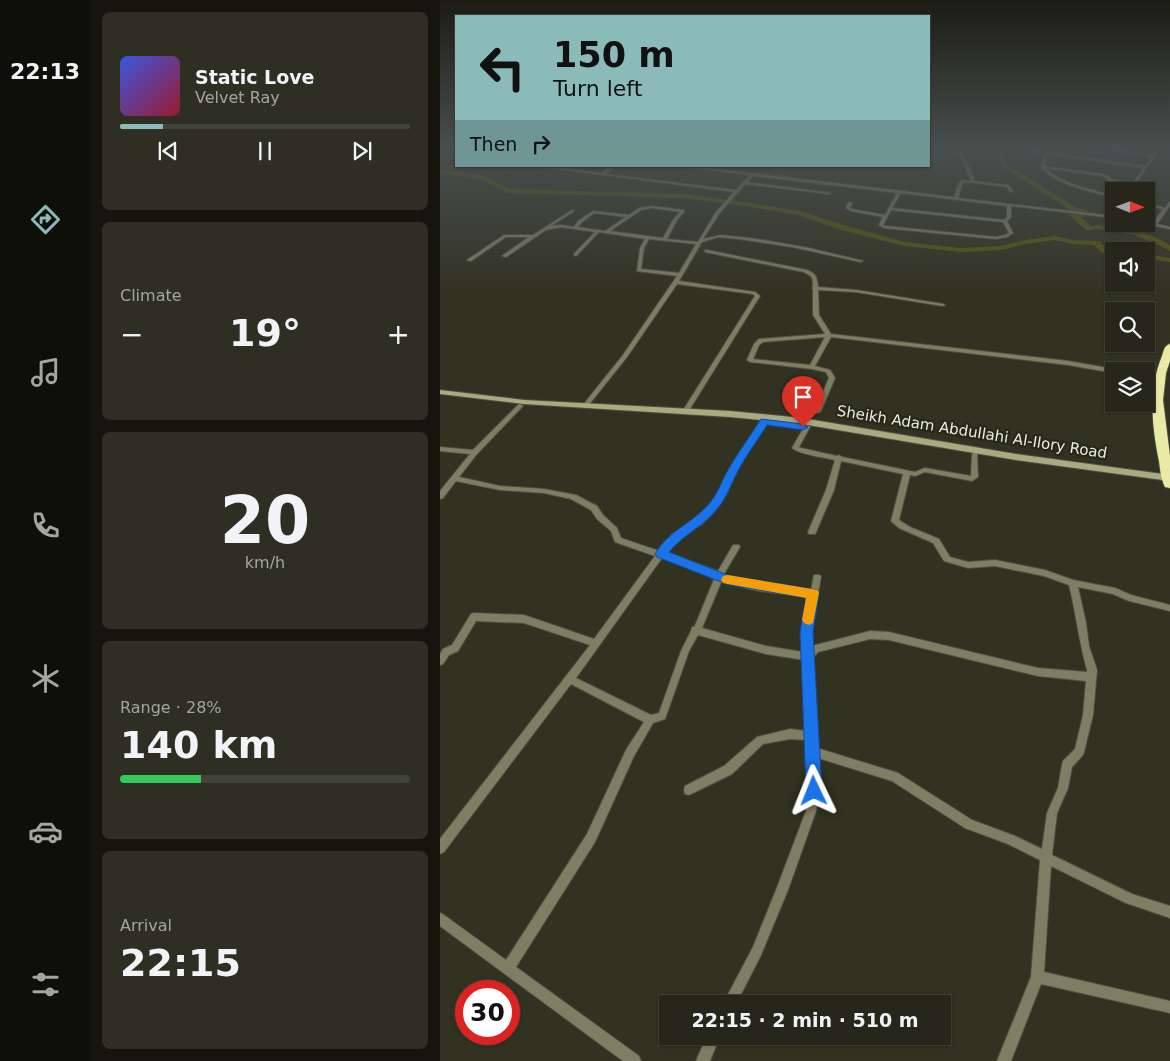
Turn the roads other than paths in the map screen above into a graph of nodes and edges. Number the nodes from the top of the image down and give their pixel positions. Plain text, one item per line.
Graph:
1 (732, 197) edge
2 (897, 197) edge
3 (944, 197) edge
4 (956, 198) joint
5 (850, 203) dead end
6 (1170, 203) edge
7 (1010, 204) junction
8 (1155, 206) edge
9 (890, 209) junction
10 (1166, 209) junction
11 (572, 211) dead end
12 (629, 216) junction
13 (885, 216) junction
14 (1105, 216) edge
15 (1005, 221) junction
16 (1155, 224) edge
17 (1155, 225) edge
18 (576, 227) junction
19 (1170, 228) edge
20 (544, 229) junction
21 (598, 231) junction
22 (606, 232) junction
23 (535, 236) junction
24 (648, 238) junction
25 (664, 240) junction
26 (699, 242) junction
27 (707, 251) dead end
28 (576, 255) dead end
29 (504, 256) dead end
30 (469, 260) dead end
31 (861, 261) dead end
32 (681, 275) junction
33 (676, 282) junction
34 (814, 288) junction
35 (943, 305) dead end
36 (830, 335) junction
37 (1170, 347) edge
38 (1170, 363) edge
39 (812, 367) junction
40 (1105, 370) edge
41 (1155, 379) edge
42 (1160, 380) junction
43 (440, 394) edge
44 (520, 406) junction
45 (585, 406) junction
46 (685, 412) junction
47 (818, 412) dead end
48 (765, 422) junction
49 (807, 427) junction
50 (1169, 448) edge
51 (440, 449) edge
52 (475, 452) junction
53 (975, 455) junction
54 (839, 458) junction
55 (907, 472) junction
56 (454, 478) junction
57 (1170, 481) edge
58 (440, 496) edge
59 (812, 532) dead end
60 (736, 547) dead end
61 (661, 554) junction
62 (719, 575) junction
63 (817, 577) dead end
64 (1073, 583) junction
65 (813, 593) junction
66 (1170, 608) edge
67 (695, 630) junction
68 (596, 643) junction
69 (443, 650) edge
70 (808, 657) junction
71 (440, 661) edge
72 (1092, 678) junction
73 (570, 679) junction
74 (650, 720) junction
75 (810, 736) junction
76 (813, 752) junction
77 (689, 790) dead end
78 (440, 848) edge
79 (1046, 859) junction
80 (1170, 912) edge
81 (440, 918) edge
82 (509, 968) junction
83 (1038, 977) junction
84 (734, 995) edge
85 (1170, 1007) edge
86 (710, 1045) edge
87 (634, 1061) edge
88 (703, 1061) edge
89 (1004, 1061) edge

1 - 26 street
2 - 9 street
3 - 4 street
4 - 7 street
5 - 13 street
6 - 10 street
7 - 14 street
7 - 15 street
8 - 10 street
9 - 13 street
9 - 15 street
10 - 16 street
11 - 20 street
12 - 18 street
12 - 22 street
12 - 25 street
13 - 15 street
17 - 19 street
18 - 20 street
18 - 21 street
20 - 23 street
21 - 22 street
21 - 28 street
22 - 24 street
23 - 29 street
23 - 30 street
24 - 25 street
24 - 32 street
25 - 26 street
26 - 31 street
26 - 32 street
27 - 34 street
32 - 33 street
33 - 45 street
33 - 46 street
34 - 35 street
34 - 36 street
36 - 39 street
36 - 39 street
36 - 40 street
37 - 42 highway
38 - 50 highway
39 - 47 street
41 - 42 street
42 - 57 highway
43 - 44 street, Sheikh Adam Abdullahi Al-Ilory Road
43 - 45 street, Sheikh Adam Abdullahi Al-Ilory Road
44 - 48 street, Sheikh Adam Abdullahi Al-Ilory Road
44 - 52 street
45 - 46 street, Sheikh Adam Abdullahi Al-Ilory Road
46 - 57 street, Sheikh Adam Abdullahi Al-Ilory Road
48 - 49 street, Sheikh Adam Abdullahi Al-Ilory Road
48 - 61 street
49 - 53 street, Sheikh Adam Abdullahi Al-Ilory Road
49 - 54 street
51 - 52 street
52 - 56 street
53 - 55 street
53 - 57 street, Sheikh Adam Abdullahi Al-Ilory Road
54 - 55 street
54 - 59 street
55 - 64 street
56 - 58 street
56 - 61 street
60 - 62 street
61 - 62 street
61 - 68 street
62 - 65 street
62 - 67 street
63 - 65 street
64 - 66 street
64 - 72 street
65 - 70 street
67 - 70 street
67 - 74 street
68 - 69 street
68 - 73 street
69 - 71 street
70 - 72 street
70 - 75 street
72 - 79 street
73 - 74 street
73 - 78 street
74 - 82 street
75 - 76 street
75 - 77 street
76 - 79 street
76 - 84 street
79 - 80 street
79 - 83 street
81 - 82 street
82 - 87 street
83 - 85 street
83 - 89 street
86 - 88 street

